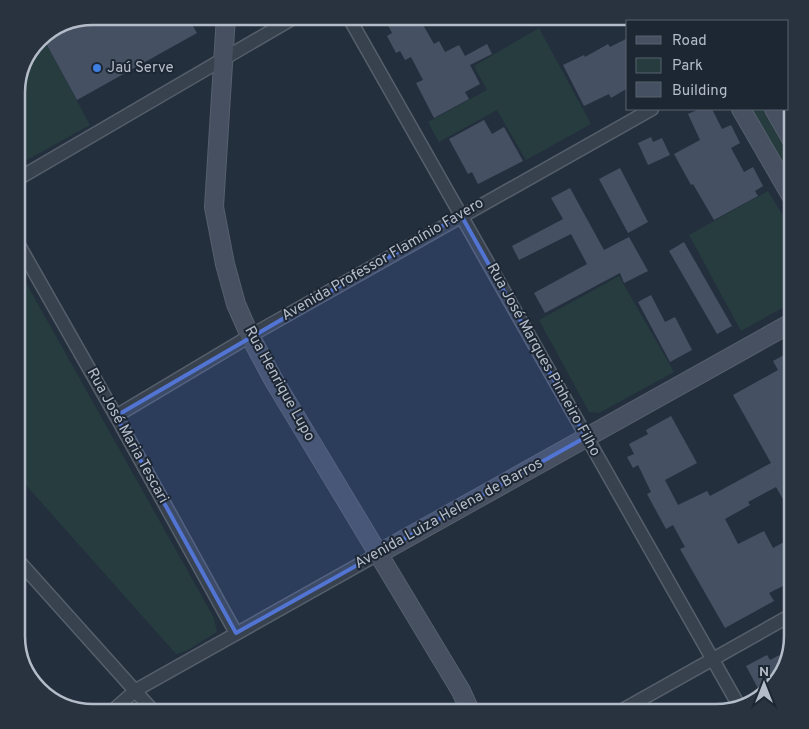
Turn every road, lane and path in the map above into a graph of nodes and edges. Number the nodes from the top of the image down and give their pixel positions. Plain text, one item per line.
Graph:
1 (225, 25) edge
2 (282, 25) edge
3 (353, 25) edge
4 (223, 59) junction
5 (650, 110) edge
6 (743, 110) edge
7 (775, 110) edge
8 (784, 126) edge
9 (25, 175) edge
10 (784, 183) edge
11 (461, 215) junction
12 (25, 256) edge
13 (784, 327) edge
14 (250, 336) junction
15 (116, 416) junction
16 (586, 438) junction
17 (378, 554) junction
18 (25, 568) edge
19 (784, 619) edge
20 (236, 633) junction
21 (713, 659) junction
22 (136, 690) junction
23 (736, 701) edge
24 (120, 704) edge
25 (148, 704) edge
26 (467, 704) edge
27 (633, 704) edge

1 - 4 street, Rua Henrique Lupo
2 - 4 street
3 - 11 street, Rua José Marques Pinheiro Filho
4 - 9 street
4 - 14 street, Rua Henrique Lupo
5 - 11 street, Avenida Professor Flamínio Favero
6 - 10 street
7 - 8 street
11 - 14 street, Avenida Professor Flamínio Favero
11 - 16 street, Rua José Marques Pinheiro Filho
12 - 15 street, Rua José Maria Tescari
13 - 16 street, Avenida Luiza Helena de Barros
14 - 15 street, Avenida Professor Flamínio Favero
14 - 17 street, Rua Henrique Lupo
15 - 20 street, Rua José Maria Tescari
16 - 17 street, Avenida Luiza Helena de Barros
16 - 21 street, Rua José Marques Pinheiro Filho
17 - 20 street, Avenida Luiza Helena de Barros
17 - 26 street, Rua Henrique Lupo
18 - 22 street
19 - 21 street
20 - 22 street, Avenida Luiza Helena de Barros
21 - 23 street, Rua José Marques Pinheiro Filho
21 - 27 street
22 - 24 street, Avenida Luiza Helena de Barros
22 - 25 street

